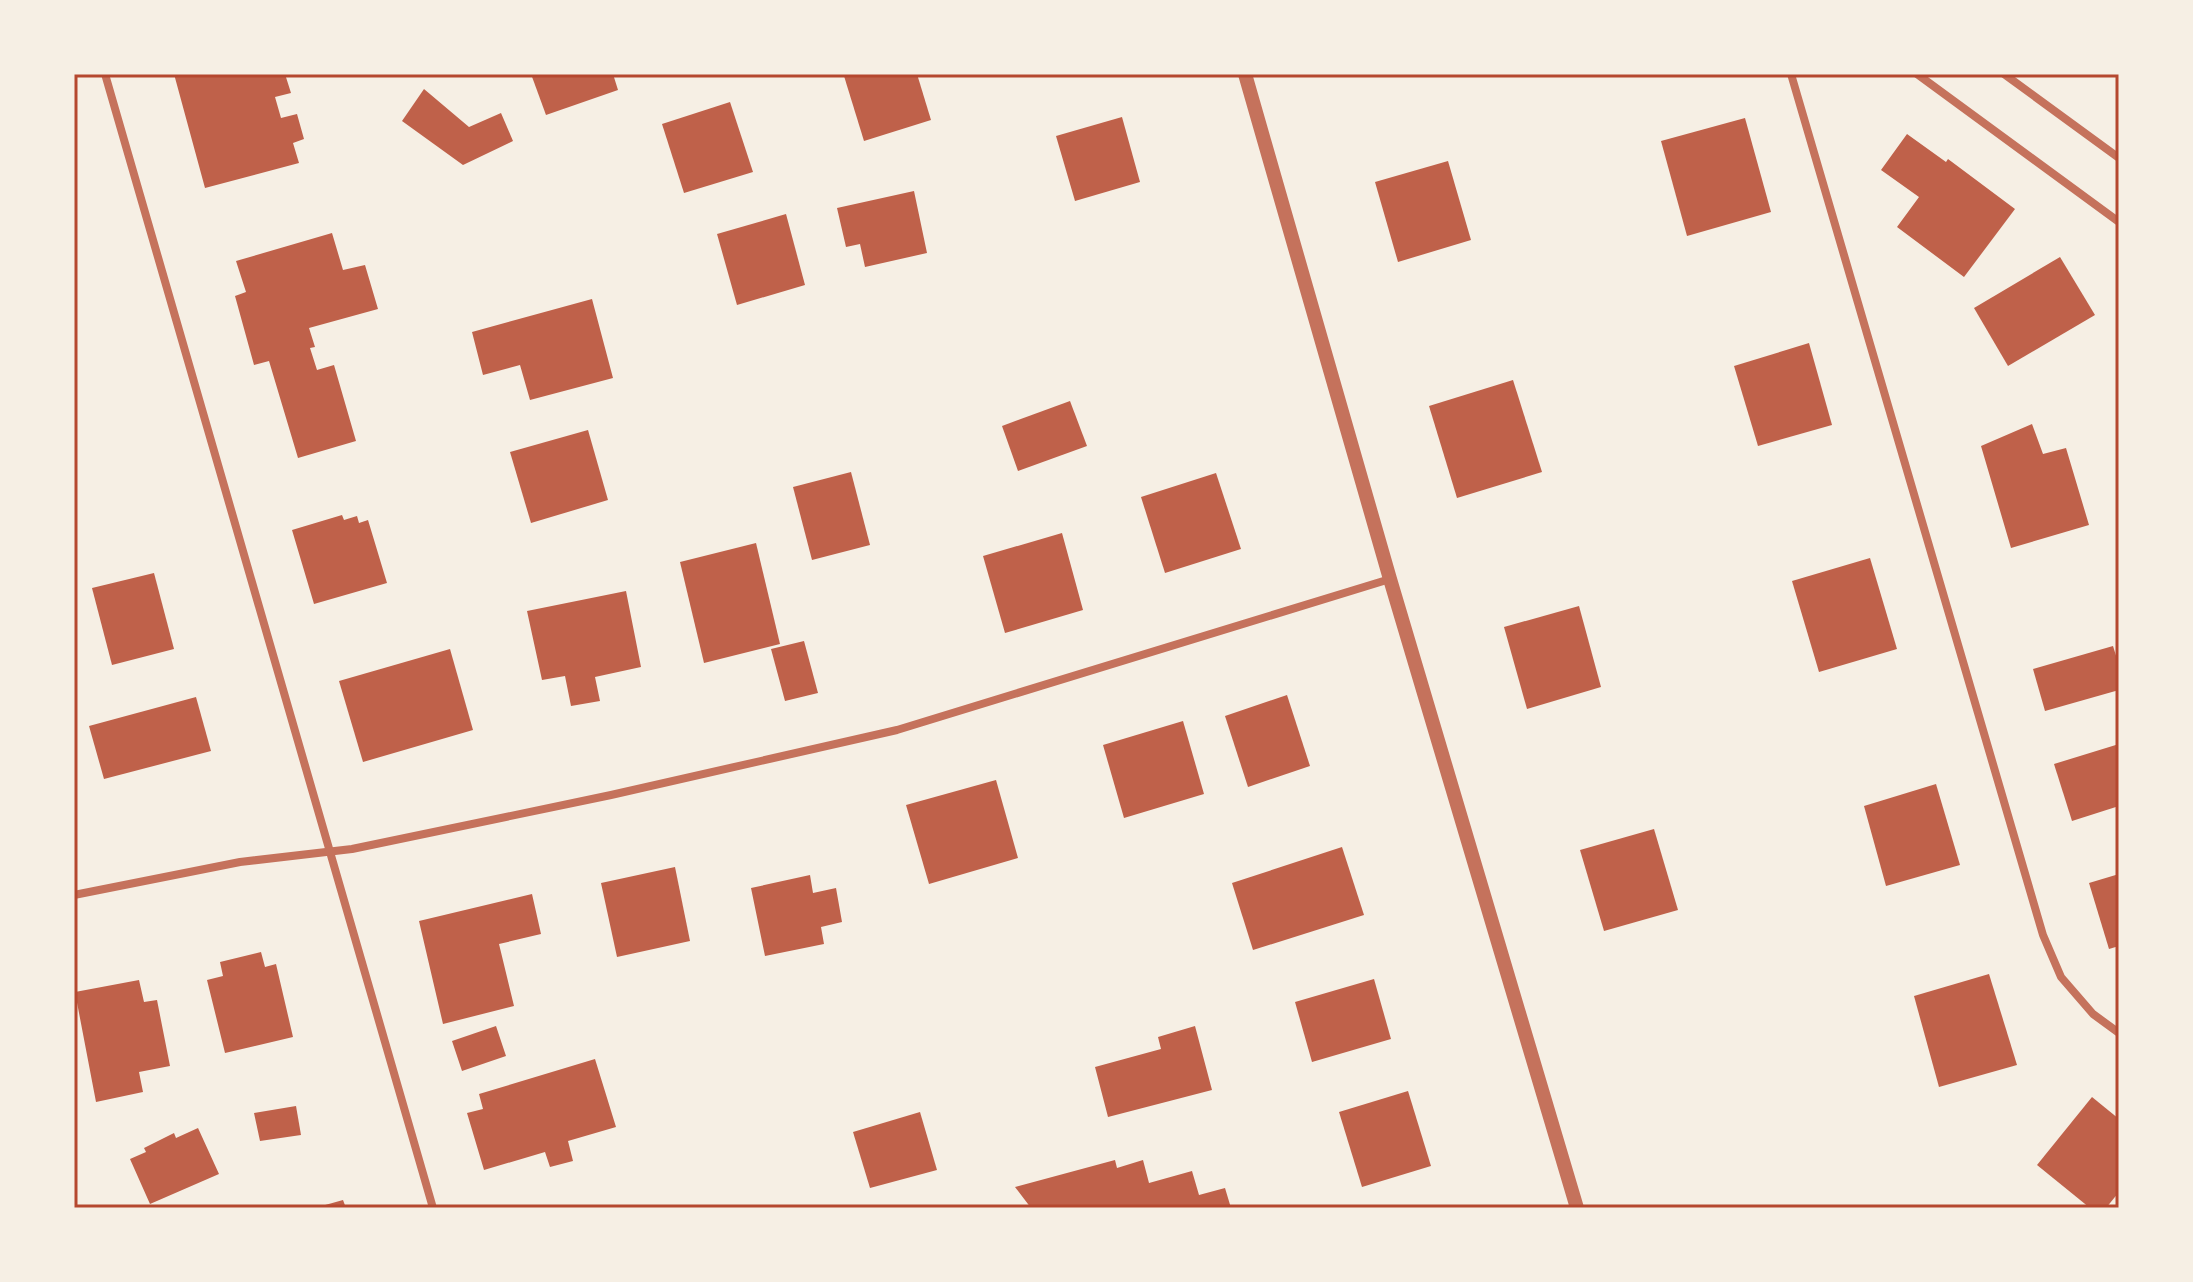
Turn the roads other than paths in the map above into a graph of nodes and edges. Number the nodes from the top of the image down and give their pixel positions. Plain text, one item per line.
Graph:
1 (105, 74) edge
2 (1245, 74) edge
3 (1791, 74) edge
4 (1917, 74) edge
5 (2004, 74) edge
6 (2119, 158) edge
7 (2119, 222) edge
8 (1390, 579) junction
9 (330, 853) junction
10 (74, 895) edge
11 (2119, 1033) edge
12 (433, 1208) edge
13 (1577, 1208) edge

1 - 9 street
2 - 8 street
3 - 11 street
4 - 7 street
5 - 6 street
8 - 9 street
8 - 13 street
9 - 10 street
9 - 12 street

